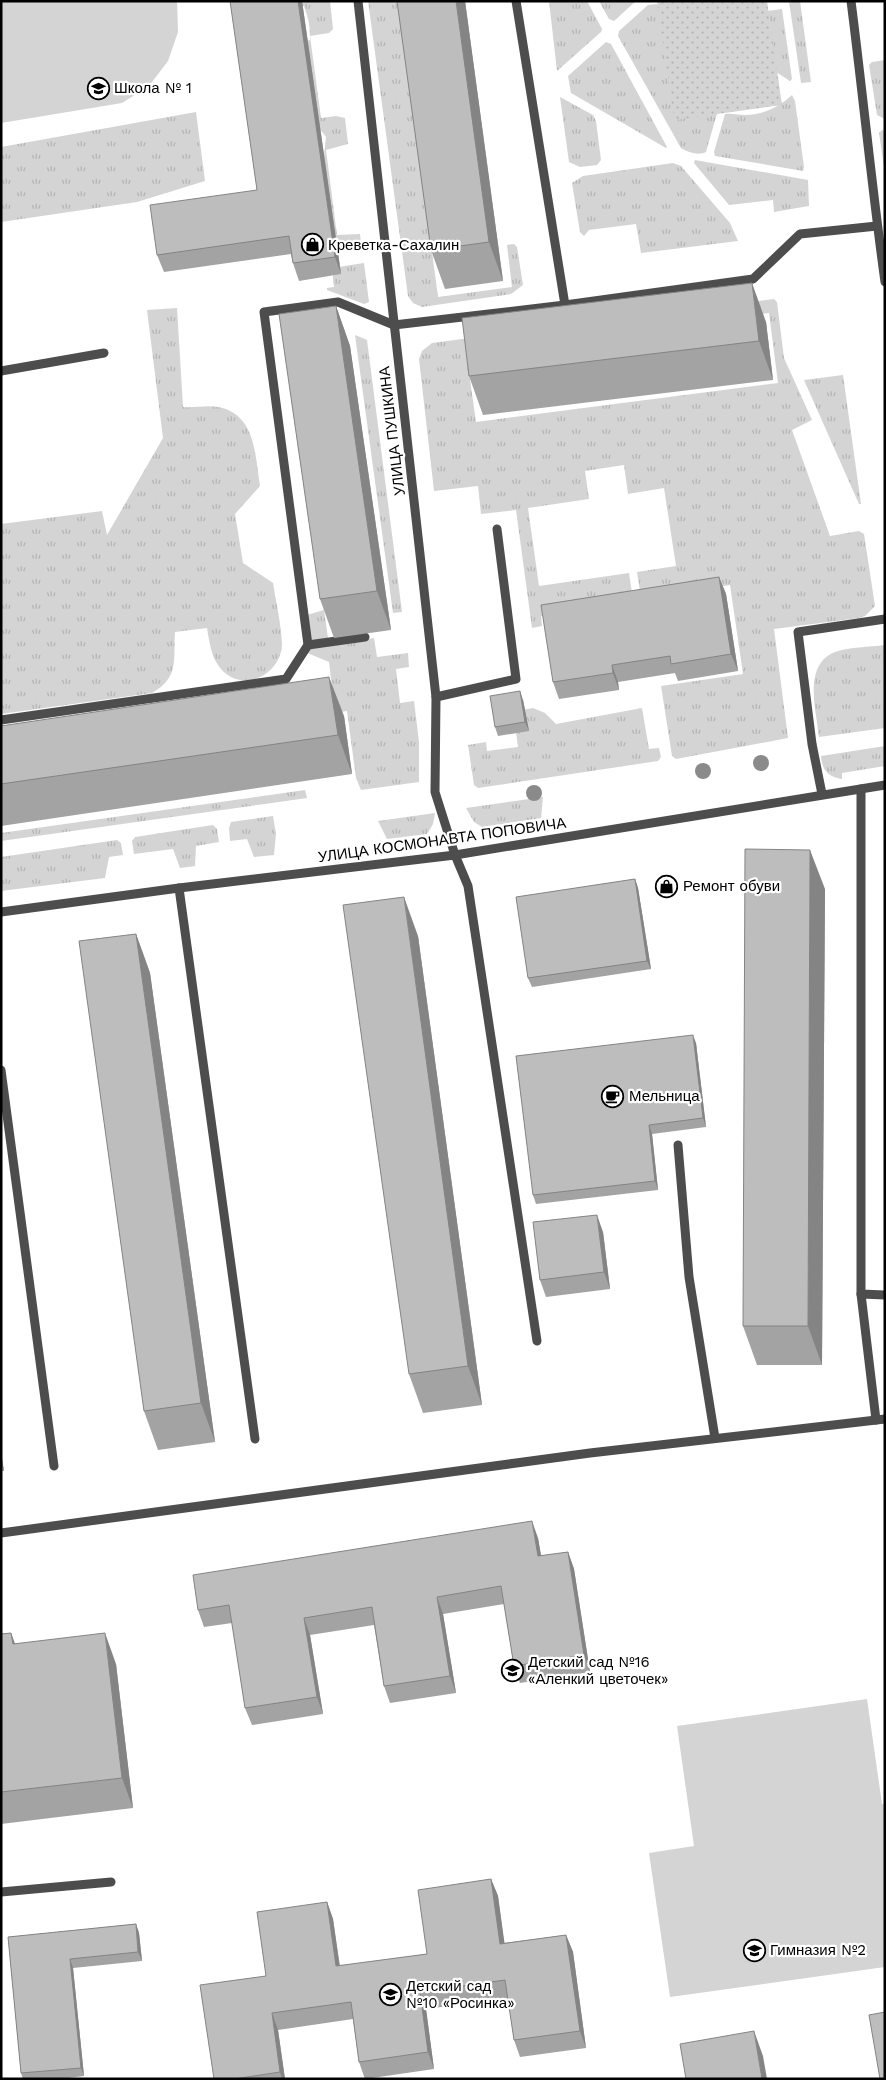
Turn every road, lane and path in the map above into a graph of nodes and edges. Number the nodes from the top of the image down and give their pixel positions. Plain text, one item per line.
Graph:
1 (358, 1) edge
2 (516, 1) edge
3 (851, 1) edge
4 (877, 226) junction
5 (885, 282) edge
6 (565, 305) junction
7 (394, 325) junction
8 (104, 353) dead end
9 (1, 371) edge
10 (497, 529) dead end
11 (885, 619) edge
12 (366, 637) dead end
13 (308, 645) junction
14 (436, 697) junction
15 (1, 720) edge
16 (885, 785) edge
17 (861, 789) junction
18 (822, 794) junction
19 (455, 855) junction
20 (179, 888) junction
21 (1, 912) edge
22 (1, 1070) edge
23 (678, 1145) dead end
24 (861, 1294) junction
25 (885, 1295) edge
26 (537, 1341) dead end
27 (880, 1419) edge
28 (715, 1438) junction
29 (255, 1440) dead end
30 (54, 1466) dead end
31 (1, 1534) edge
32 (111, 1882) dead end
33 (1, 1892) edge

1 - 7 street, УЛИЦА ПУШКИНА
2 - 6 street
3 - 4 street
4 - 5 street
4 - 6 street
6 - 7 street
7 - 13 street
7 - 14 street, УЛИЦА ПУШКИНА
8 - 9 street
10 - 14 street
11 - 18 street
12 - 13 street
13 - 15 street
14 - 19 street, УЛИЦА ПУШКИНА
16 - 17 street, УЛИЦА КОСМОНАВТА ПОПОВИЧА
17 - 18 street, УЛИЦА КОСМОНАВТА ПОПОВИЧА
17 - 24 street
18 - 19 street, УЛИЦА КОСМОНАВТА ПОПОВИЧА
19 - 20 street, УЛИЦА КОСМОНАВТА ПОПОВИЧА
19 - 26 street, УЛИЦА ПУШКИНА
20 - 21 street, УЛИЦА КОСМОНАВТА ПОПОВИЧА
20 - 29 street
22 - 30 street
23 - 28 street
24 - 25 street
24 - 27 street
27 - 28 street
28 - 31 street
32 - 33 street

